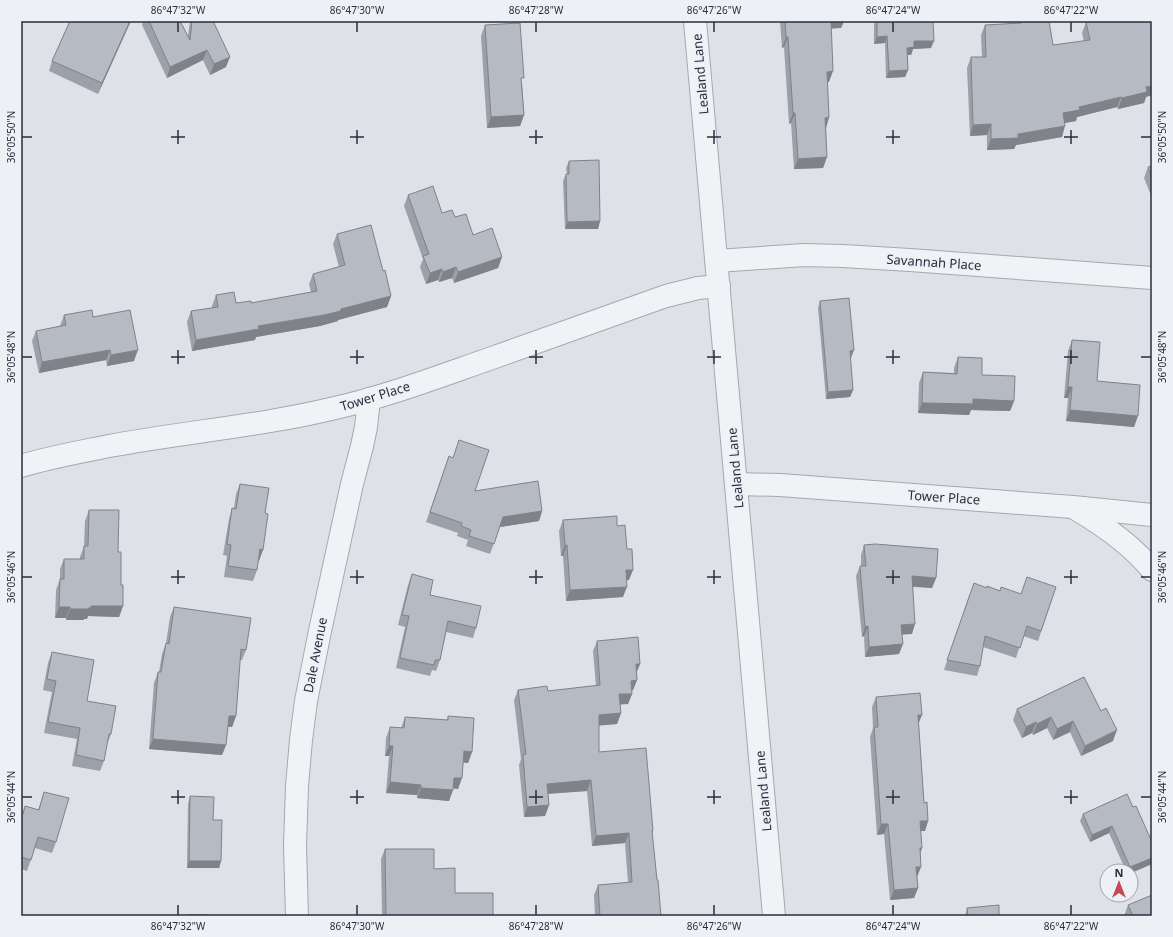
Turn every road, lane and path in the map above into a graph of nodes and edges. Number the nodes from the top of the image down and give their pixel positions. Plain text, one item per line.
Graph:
1 (695, 21) edge
2 (717, 261) junction
3 (1152, 278) edge
4 (718, 286) junction
5 (369, 399) junction
6 (21, 466) edge
7 (736, 484) junction
8 (1073, 507) junction
9 (1152, 515) edge
10 (1152, 570) edge
11 (297, 916) edge
12 (774, 916) edge

1 - 2 street, Lealand Lane
2 - 3 street, Savannah Place
2 - 4 street, Lealand Lane
4 - 5 street, Tower Place
4 - 7 street, Lealand Lane
5 - 6 street, Tower Place
5 - 11 street, Dale Avenue
7 - 8 street, Tower Place
7 - 12 street, Lealand Lane
8 - 9 street, Tower Place
8 - 10 street

